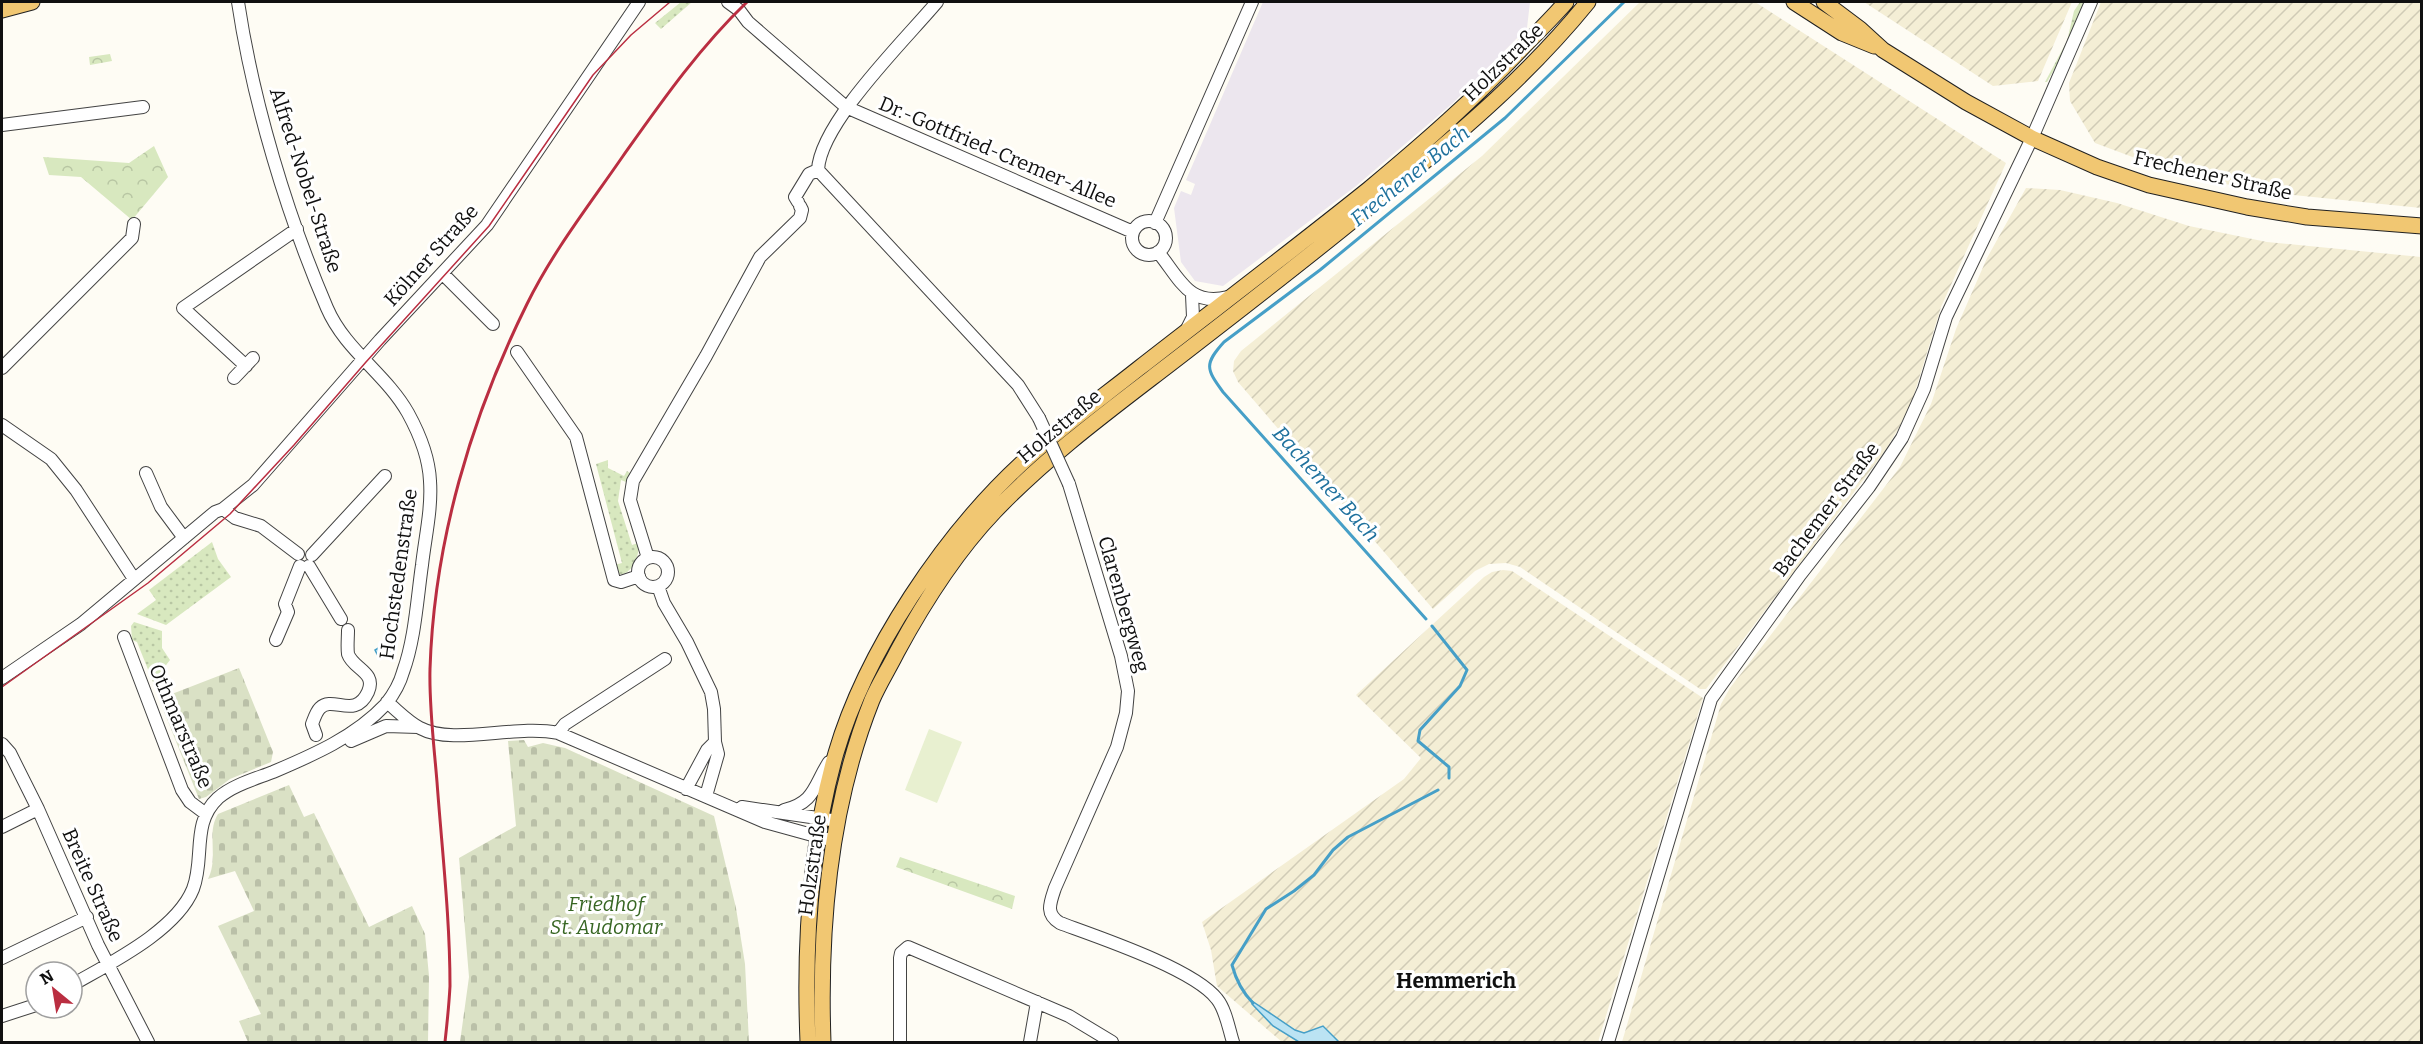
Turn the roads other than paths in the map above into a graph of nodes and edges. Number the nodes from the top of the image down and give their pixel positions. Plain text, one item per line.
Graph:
1 (32, 2) edge
2 (238, 2) edge
3 (639, 2) edge
4 (728, 2) edge
5 (937, 2) edge
6 (1252, 2) edge
7 (1566, 2) edge
8 (1588, 2) edge
9 (1794, 2) edge
10 (1824, 2) edge
11 (2091, 2) edge
12 (2, 9) edge
13 (1883, 50) junction
14 (143, 107) dead end
15 (846, 107) junction
16 (2, 125) edge
17 (2032, 138) junction
18 (818, 170) junction
19 (1155, 223) junction
20 (134, 224) dead end
21 (2421, 226) edge
22 (297, 230) junction
23 (1133, 232) junction
24 (1158, 252) junction
25 (443, 274) junction
26 (1192, 295) junction
27 (1232, 296) junction
28 (493, 324) dead end
29 (1185, 333) junction
30 (518, 352) dead end
31 (363, 359) junction
32 (2, 368) edge
33 (234, 378) dead end
34 (2, 425) edge
35 (146, 473) dead end
36 (385, 476) dead end
37 (223, 509) junction
38 (184, 538) junction
39 (648, 558) junction
40 (305, 560) junction
41 (639, 576) junction
42 (134, 579) junction
43 (658, 586) junction
44 (124, 637) dead end
45 (276, 640) dead end
46 (665, 659) dead end
47 (2, 678) edge
48 (387, 702) junction
49 (418, 727) junction
50 (558, 733) junction
51 (316, 735) dead end
52 (715, 742) junction
53 (2, 744) edge
54 (837, 751) junction
55 (319, 752) junction
56 (686, 789) junction
57 (706, 796) junction
58 (728, 805) junction
59 (38, 809) junction
60 (779, 811) junction
61 (206, 814) junction
62 (821, 818) junction
63 (838, 821) junction
64 (2, 826) edge
65 (817, 837) junction
66 (834, 841) junction
67 (87, 917) junction
68 (2, 958) edge
69 (108, 964) junction
70 (84, 978) edge
71 (1037, 1002) junction
72 (24, 1009) edge
73 (2, 1016) edge
74 (148, 1042) edge
75 (808, 1042) edge
76 (823, 1042) edge
77 (900, 1042) edge
78 (1030, 1042) edge
79 (1112, 1042) edge
80 (1233, 1042) edge
81 (1608, 1042) edge

1 - 12 main road
2 - 22 street, Alfred-Nobel-Straße
3 - 25 street, Kölner Straße
4 - 15 street, Dr.-Gottfried-Cremer-Allee
5 - 15 street, Dr.-Gottfried-Cremer-Allee
6 - 19 street
7 - 27 main road, Holzstraße
8 - 63 main road, Holzstraße
9 - 13 main road, Frechener Straße
10 - 13 main road, Frechener Straße
11 - 17 street, Bachemer Straße
13 - 17 main road, Frechener Straße
14 - 16 street
15 - 18 street, Dr.-Gottfried-Cremer-Allee
15 - 23 street, Dr.-Gottfried-Cremer-Allee
17 - 21 main road, Frechener Straße
17 - 81 street, Bachemer Straße
18 - 39 street
18 - 80 street, Clarenbergweg, bridge
19 - 23 street, Dr.-Gottfried-Cremer-Allee
19 - 24 street
20 - 32 street
22 - 31 street, Alfred-Nobel-Straße
22 - 33 street
23 - 24 street, Dr.-Gottfried-Cremer-Allee
24 - 26 street
25 - 28 street
25 - 31 street, Kölner Straße
26 - 27 street
26 - 29 street
27 - 29 main road, Holzstraße
29 - 54 main road, Holzstraße
30 - 41 street
31 - 37 street, Kölner Straße
31 - 48 street, Hochstedenstraße
34 - 42 street
35 - 38 street
36 - 40 street
37 - 38 street, Kölner Straße
37 - 40 street
38 - 42 street, Kölner Straße
39 - 41 street
39 - 43 street
40 - 45 street
40 - 51 street
41 - 43 street
42 - 47 street, Kölner Straße
43 - 52 street
44 - 61 street, Othmarstraße
46 - 50 street
48 - 49 street
48 - 55 street, Hochstedenstraße
49 - 50 street
49 - 55 street
50 - 56 street
52 - 56 street
52 - 57 street
53 - 59 street, Breite Straße
54 - 60 street, Holzstraße
54 - 62 main road, Holzstraße
55 - 61 street, Hochstedenstraße
56 - 57 street
57 - 58 street
58 - 60 street
58 - 65 street
59 - 64 street
59 - 67 street, Breite Straße
60 - 62 street
61 - 69 street, Othmarstraße
62 - 63 street
62 - 65 main road, Holzstraße
63 - 66 main road, Holzstraße
65 - 66 street
65 - 75 main road, Holzstraße
66 - 76 main road, Holzstraße
67 - 68 street
67 - 69 street, Breite Straße
69 - 70 street, Othmarstraße
69 - 74 street, Breite Straße
71 - 77 street
71 - 78 street
71 - 79 street
72 - 73 street

